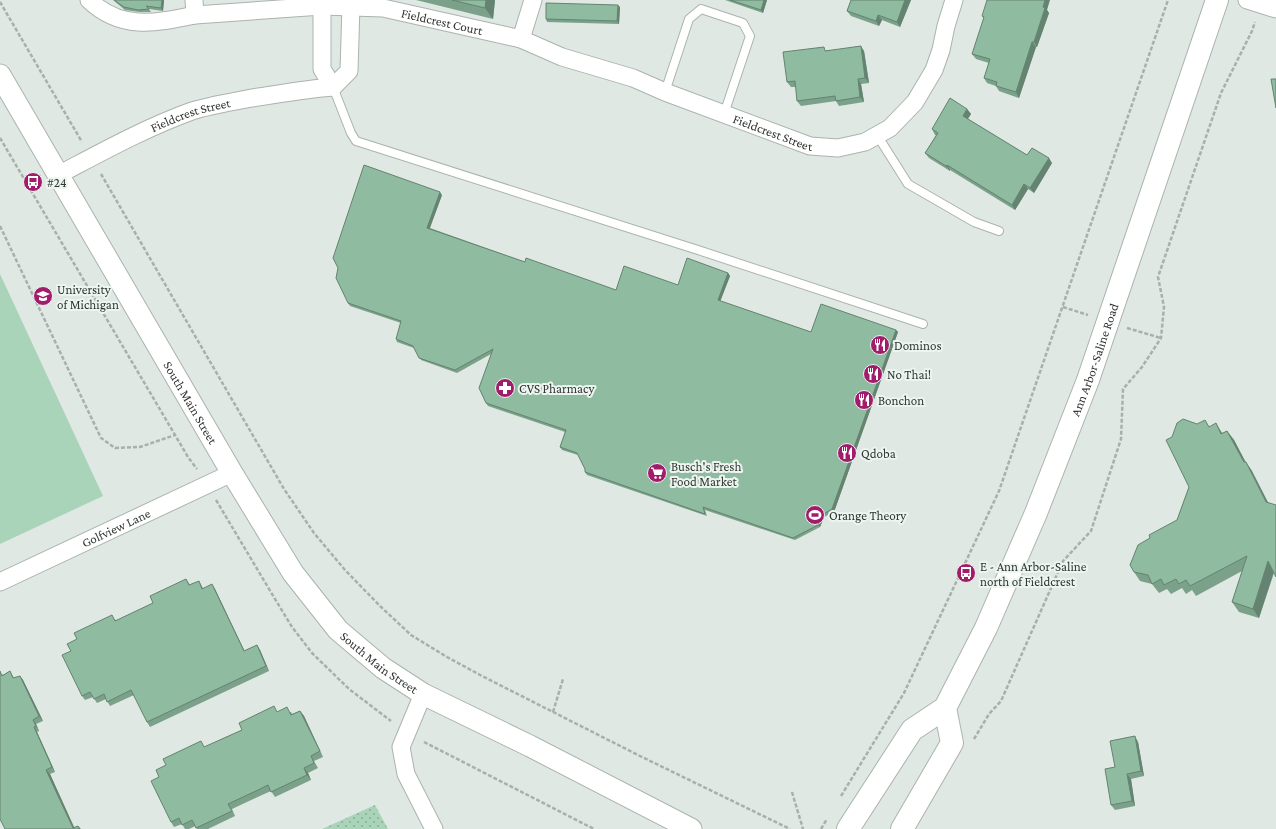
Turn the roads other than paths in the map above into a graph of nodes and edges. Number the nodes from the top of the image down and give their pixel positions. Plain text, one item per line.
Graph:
1 (89, 0) edge
2 (533, 0) edge
3 (954, 0) edge
4 (1217, 0) edge
5 (1246, 0) edge
6 (322, 6) junction
7 (351, 6) junction
8 (194, 7) edge
9 (1276, 9) edge
10 (521, 39) junction
11 (0, 75) edge
12 (333, 87) junction
13 (665, 92) junction
14 (724, 114) junction
15 (877, 135) junction
16 (58, 175) junction
17 (999, 231) dead end
18 (923, 324) dead end
19 (232, 473) junction
20 (0, 582) edge
21 (423, 694) junction
22 (945, 708) junction
23 (434, 829) edge
24 (691, 829) edge
25 (848, 829) edge
26 (902, 829) edge

1 - 8 street
2 - 10 street
3 - 15 street, Fieldcrest Street
4 - 22 main road, Ann Arbor-Saline Road
5 - 9 street
6 - 7 street
6 - 8 street
6 - 12 street
7 - 10 street, Fieldcrest Court
7 - 12 street
10 - 13 street, Fieldcrest Street
11 - 16 street, South Main Street
12 - 16 street, Fieldcrest Street
12 - 18 lane
13 - 14 street, Fieldcrest Street
13 - 14 lane
14 - 15 street, Fieldcrest Street
15 - 17 lane
16 - 19 street, South Main Street
19 - 20 street, Golfview Lane
19 - 21 street, South Main Street
21 - 23 street, South Main Street
21 - 24 street, South Main Street
22 - 25 main road, Ann Arbor-Saline Road
22 - 26 main road

